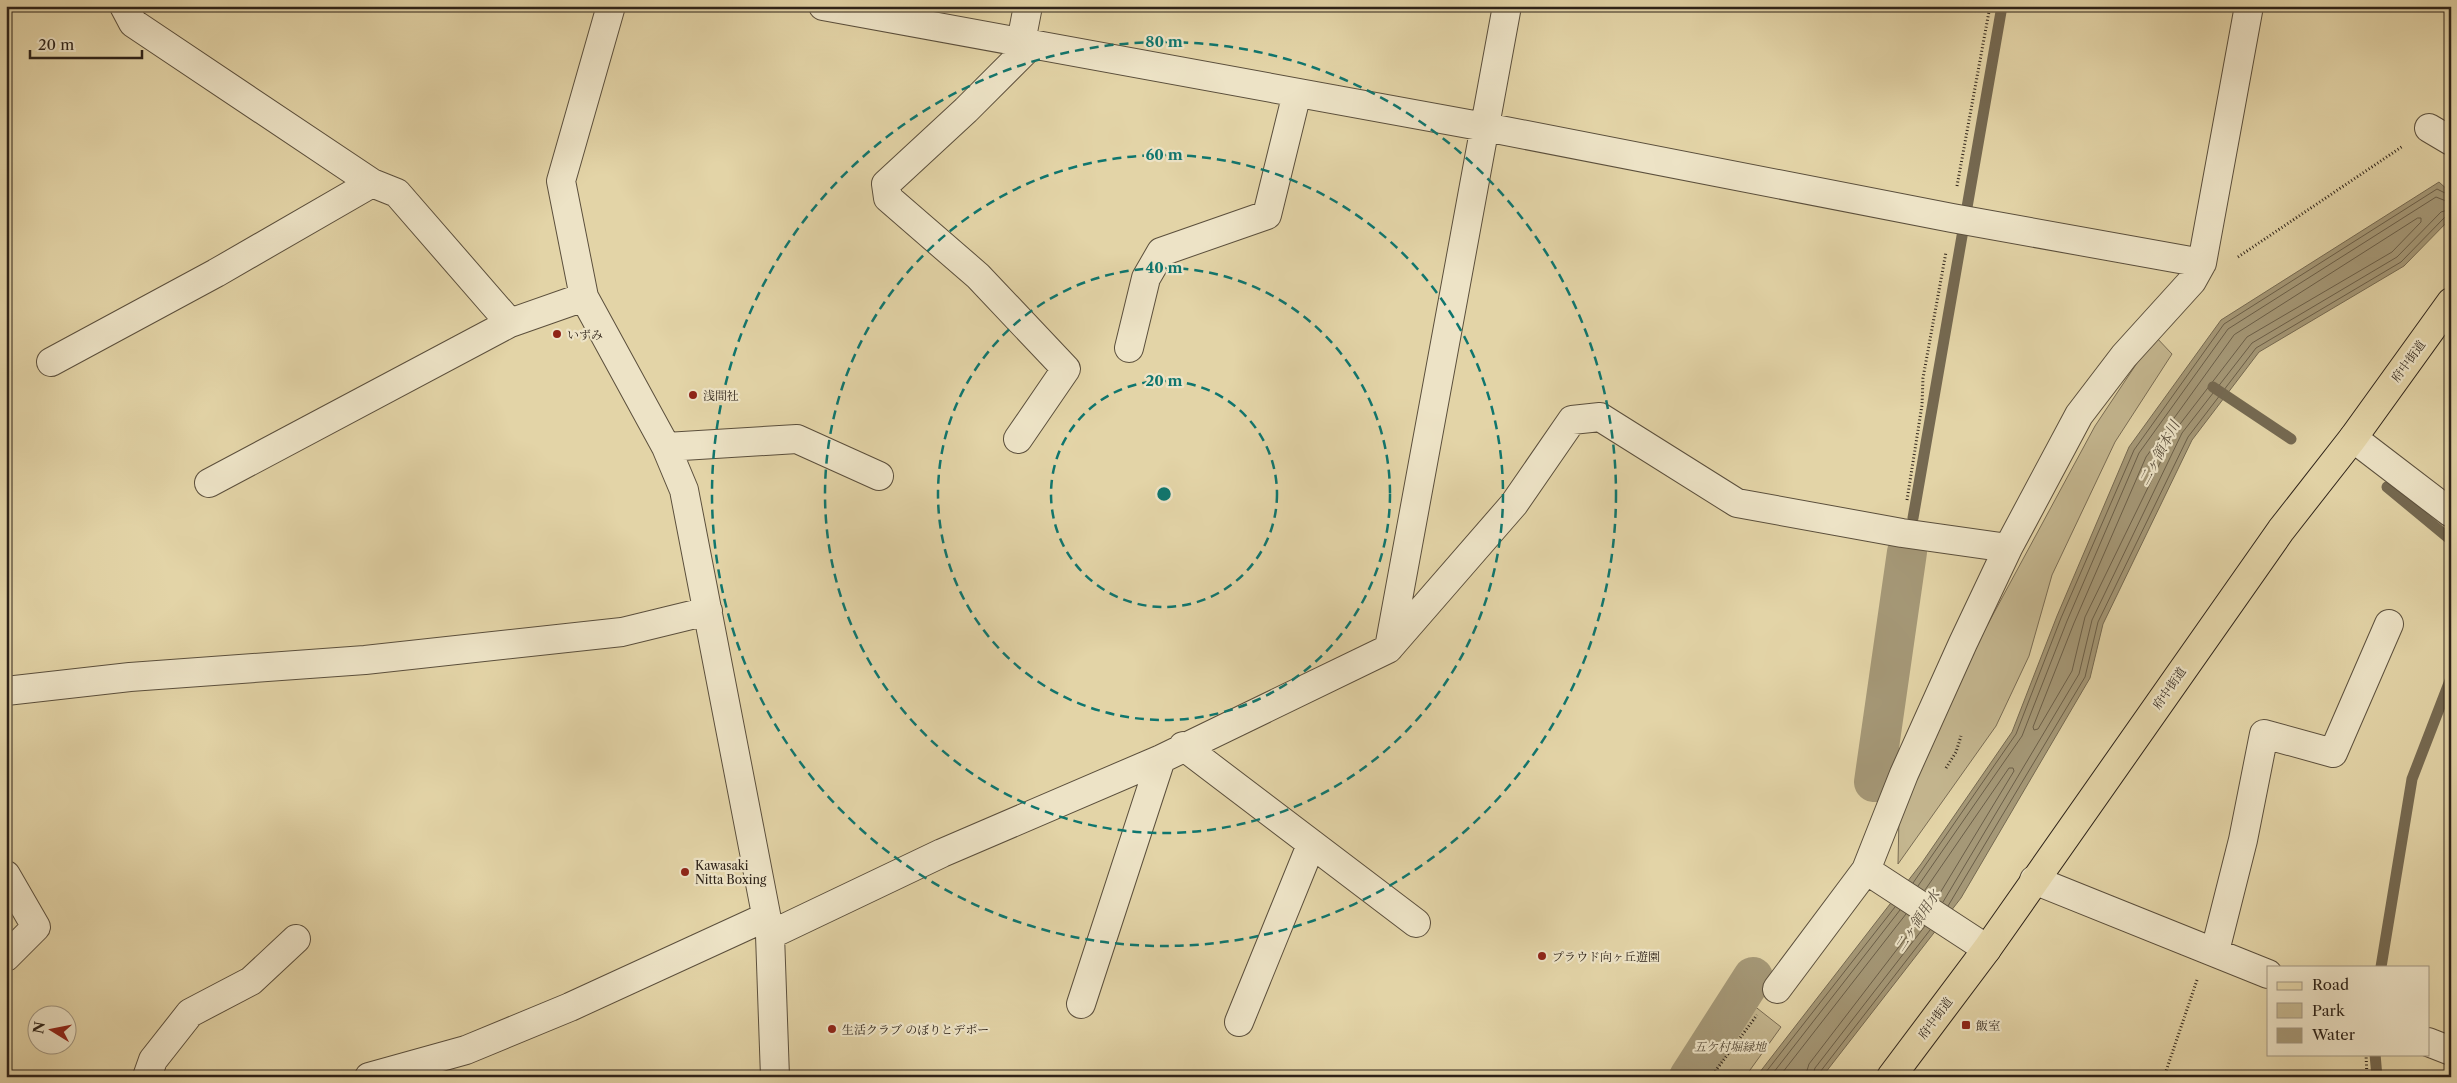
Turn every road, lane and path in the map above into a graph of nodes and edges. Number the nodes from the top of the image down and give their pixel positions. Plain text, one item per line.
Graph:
1 (124, 6) edge
2 (611, 6) edge
3 (823, 6) edge
4 (1028, 6) edge
5 (1507, 6) edge
6 (1990, 6) edge
7 (2249, 6) edge
8 (1026, 43) junction
9 (1297, 93) junction
10 (1485, 127) junction
11 (2440, 134) edge
12 (372, 183) junction
13 (1952, 218) junction
14 (2232, 261) dead end
15 (2202, 263) junction
16 (584, 296) junction
17 (2451, 302) edge
18 (510, 323) junction
19 (1129, 348) dead end
20 (51, 362) dead end
21 (2353, 438) junction
22 (1018, 439) dead end
23 (666, 447) junction
24 (879, 476) dead end
25 (209, 483) dead end
26 (2451, 514) edge
27 (1902, 533) junction
28 (2008, 548) junction
29 (708, 611) junction
30 (2389, 624) dead end
31 (1388, 649) junction
32 (6, 691) edge
33 (1961, 734) dead end
34 (1172, 753) junction
35 (1941, 776) dead end
36 (1311, 845) junction
37 (6, 875) edge
38 (1874, 875) junction
39 (2034, 880) junction
40 (1416, 923) dead end
41 (768, 926) junction
42 (296, 938) dead end
43 (1987, 949) junction
44 (2211, 950) junction
45 (6, 957) edge
46 (2267, 974) edge
47 (1777, 989) joint
48 (1081, 1004) dead end
49 (1239, 1022) dead end
50 (2430, 1043) edge
51 (2451, 1051) edge
52 (2366, 1056) edge
53 (147, 1077) edge
54 (369, 1077) edge
55 (775, 1077) edge
56 (1711, 1077) edge
57 (1891, 1077) edge
58 (2164, 1077) edge
59 (2367, 1077) edge

1 - 12 street
2 - 16 street
3 - 8 street
4 - 8 street
5 - 10 street
6 - 13 path
7 - 15 street
8 - 9 street
8 - 22 street
9 - 10 street
9 - 19 street
10 - 13 street
10 - 31 street
11 - 14 path
12 - 18 street
12 - 20 street
13 - 15 street
13 - 27 path
15 - 28 street
16 - 18 street
16 - 23 street
17 - 21 main road, 府中街道
18 - 25 street
21 - 26 street
21 - 39 main road, 府中街道
23 - 24 street
23 - 29 street
27 - 28 street
27 - 31 street
28 - 38 street
29 - 32 street
29 - 41 street
30 - 44 street
31 - 34 street
33 - 35 path
34 - 36 street
34 - 41 street
34 - 48 street
36 - 40 street
36 - 49 street
37 - 45 street
38 - 43 street
38 - 47 street
39 - 43 main road, 府中街道
39 - 44 street
41 - 54 street
41 - 55 street
42 - 53 street
43 - 57 main road, 府中街道
44 - 46 street
44 - 58 path
47 - 56 path
50 - 51 street
52 - 59 path

